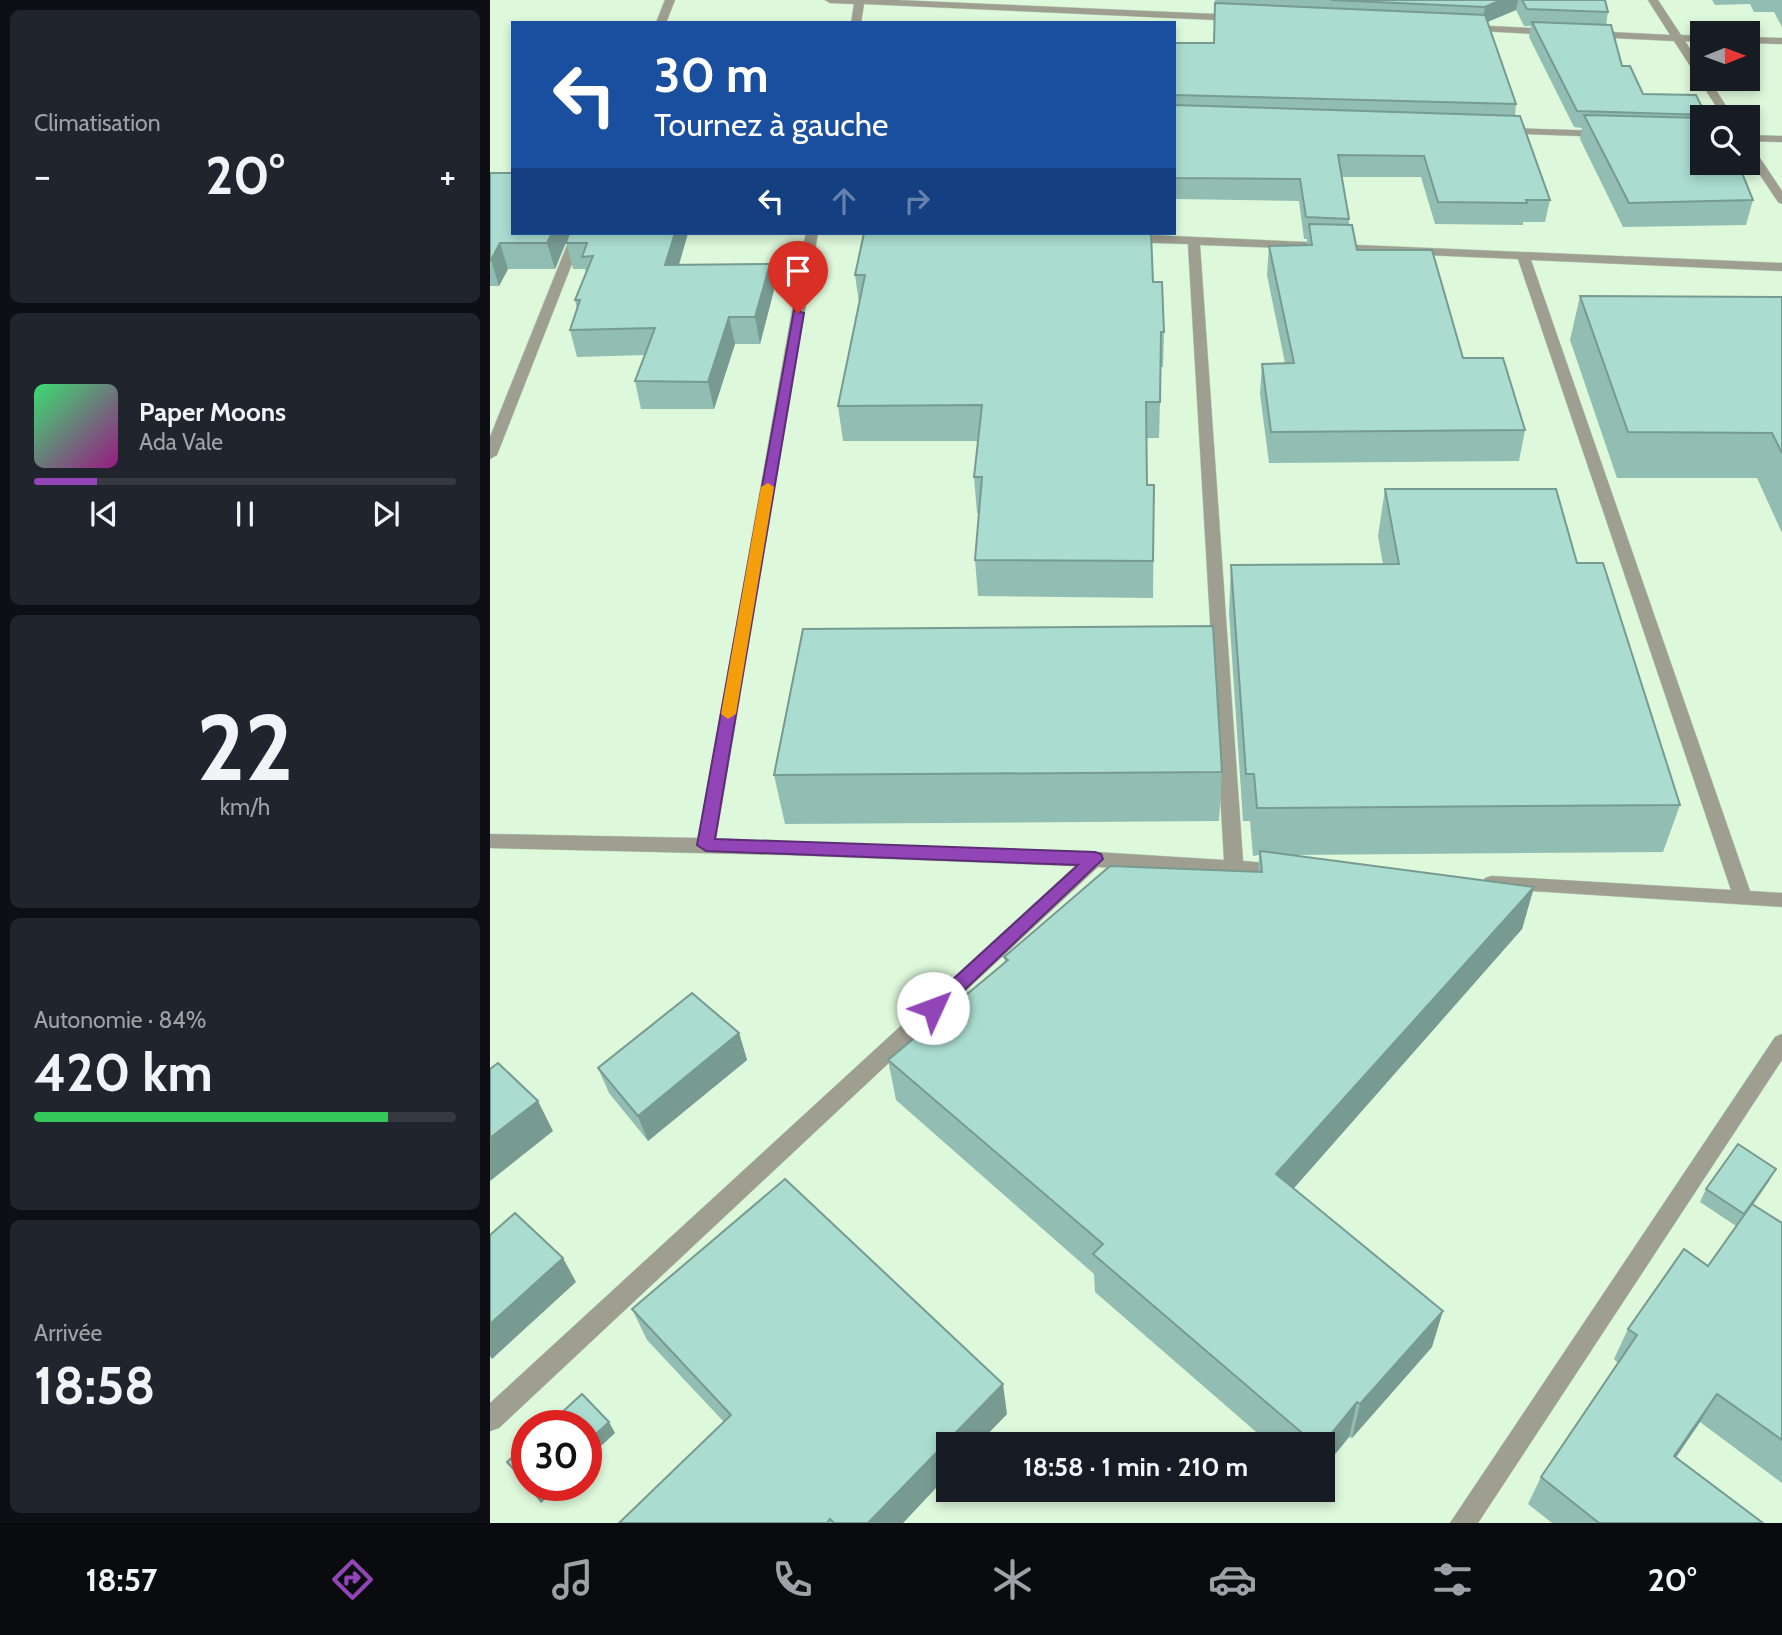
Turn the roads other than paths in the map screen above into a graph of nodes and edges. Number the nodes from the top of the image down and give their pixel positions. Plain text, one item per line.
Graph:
1 (670, 0) edge
2 (830, 0) edge
3 (860, 0) edge
4 (1653, 0) edge
5 (1248, 18) edge
6 (662, 21) edge
7 (856, 21) edge
8 (1456, 28) edge
9 (1567, 33) edge
10 (1580, 33) edge
11 (1677, 38) junction
12 (1690, 38) edge
13 (1760, 40) edge
14 (1782, 41) edge
15 (1690, 58) edge
16 (1494, 131) edge
17 (1619, 134) edge
18 (1760, 138) edge
19 (1782, 139) edge
20 (1760, 166) edge
21 (1782, 200) edge
22 (577, 235) edge
23 (812, 235) edge
24 (1115, 237) edge
25 (1194, 242) junction
26 (1523, 256) junction
27 (1782, 267) edge
28 (490, 455) edge
29 (490, 841) edge
30 (706, 845) junction
31 (1095, 859) junction
32 (1234, 867) junction
33 (1301, 871) edge
34 (1474, 882) edge
35 (1743, 897) junction
36 (1782, 900) edge
37 (1782, 1043) edge
38 (490, 1419) edge
39 (1463, 1523) edge

1 - 6 street
2 - 3 street
3 - 5 street
3 - 7 street
4 - 11 street
8 - 9 street
10 - 11 street
11 - 12 street
11 - 15 street
13 - 14 street
16 - 17 street
18 - 19 street
20 - 21 street
22 - 28 street
23 - 30 street
24 - 25 street
25 - 26 street
25 - 32 street
26 - 27 street
26 - 35 street
29 - 30 street
30 - 31 street
31 - 32 street
31 - 38 street
32 - 33 street
34 - 35 street
35 - 36 street
37 - 39 street

